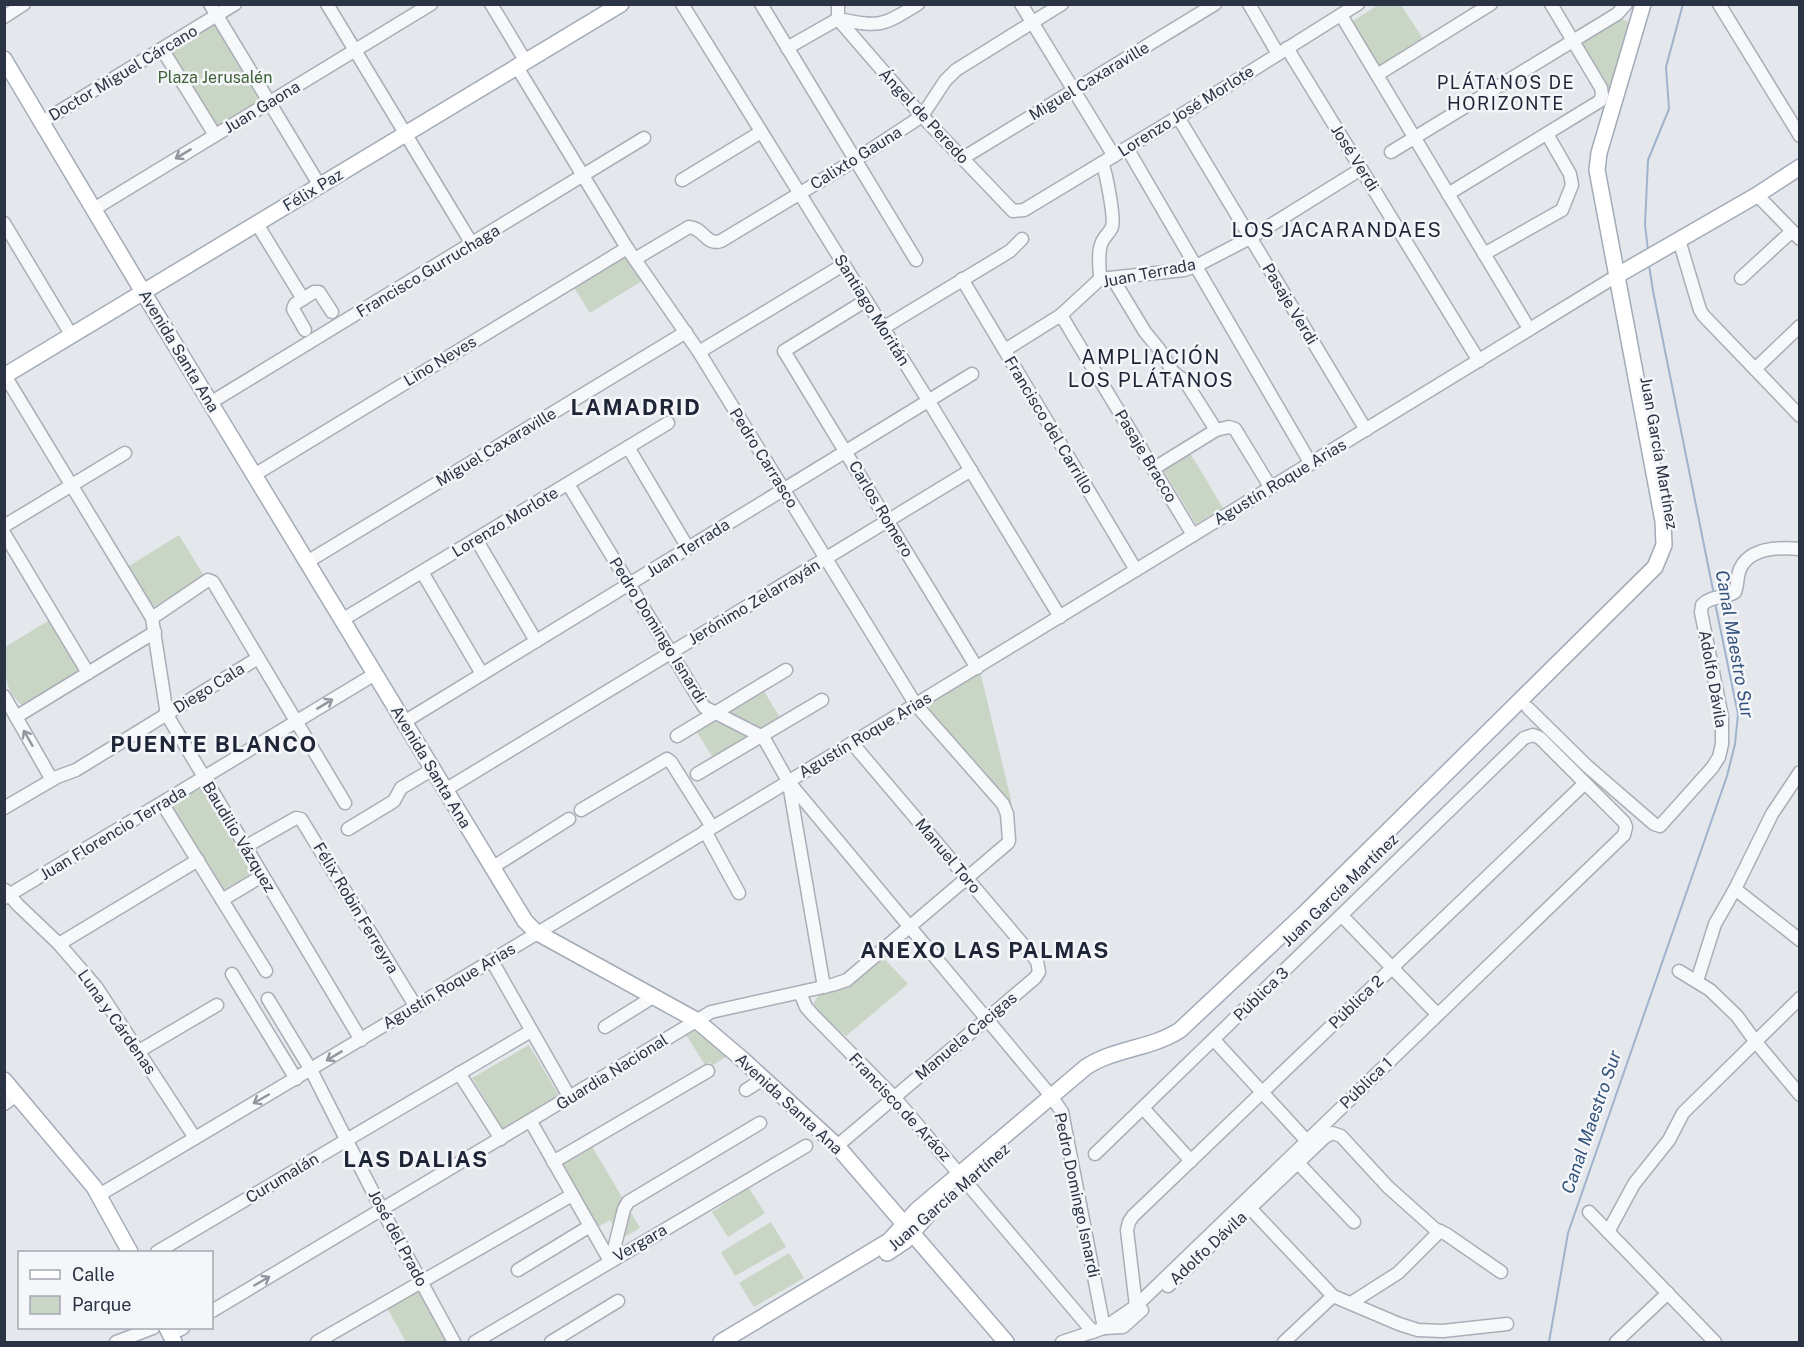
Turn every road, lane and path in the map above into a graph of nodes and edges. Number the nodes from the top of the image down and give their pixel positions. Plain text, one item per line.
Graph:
1 (24, 4) edge
2 (210, 4) edge
3 (235, 4) edge
4 (327, 4) edge
5 (430, 4) edge
6 (491, 4) edge
7 (621, 4) edge
8 (682, 4) edge
9 (761, 4) edge
10 (838, 4) edge
11 (918, 4) edge
12 (1021, 4) edge
13 (1062, 4) edge
14 (1215, 4) edge
15 (1249, 4) edge
16 (1358, 4) edge
17 (1491, 4) edge
18 (1551, 4) edge
19 (1626, 4) edge
20 (1643, 4) edge
21 (1653, 4) edge
22 (1720, 5) edge
23 (1341, 15) junction
24 (217, 16) junction
25 (4, 17) edge
26 (838, 19) junction
27 (1033, 23) junction
28 (1573, 39) junction
29 (787, 48) junction
30 (162, 49) junction
31 (355, 50) junction
32 (1283, 51) junction
33 (4, 59) edge
34 (522, 65) junction
35 (1377, 75) junction
36 (1074, 91) junction
37 (269, 102) junction
38 (922, 116) junction
39 (1178, 117) junction
40 (42, 122) junction
41 (761, 132) junction
42 (406, 134) junction
43 (1546, 134) junction
44 (215, 135) junction
45 (1800, 136) edge
46 (644, 138) dead end
47 (1415, 138) junction
48 (1127, 148) junction
49 (1391, 152) dead end
50 (1114, 156) junction
51 (963, 158) junction
52 (855, 160) junction
53 (1102, 163) junction
54 (1800, 167) edge
55 (1361, 169) junction
56 (583, 176) junction
57 (682, 180) dead end
58 (320, 186) junction
59 (799, 194) junction
60 (1448, 194) junction
61 (1757, 195) junction
62 (94, 209) junction
63 (1013, 211) joint
64 (4, 223) edge
65 (257, 224) junction
66 (1796, 235) edge
67 (1250, 238) junction
68 (1022, 239) dead end
69 (1679, 240) junction
70 (472, 244) junction
71 (627, 248) junction
72 (1484, 254) junction
73 (634, 259) junction
74 (916, 260) dead end
75 (843, 265) junction
76 (1196, 266) junction
77 (1622, 272) junction
78 (1115, 278) junction
79 (1741, 278) dead end
80 (962, 279) junction
81 (1100, 279) junction
82 (143, 293) junction
83 (303, 299) junction
84 (865, 301) junction
85 (332, 312) dead end
86 (1061, 315) junction
87 (1525, 322) dead end
88 (1800, 326) edge
89 (883, 328) junction
90 (304, 330) dead end
91 (686, 332) junction
92 (72, 336) junction
93 (1005, 350) junction
94 (699, 351) junction
95 (1479, 361) junction
96 (1755, 369) junction
97 (972, 374) dead end
98 (5, 376) edge
99 (928, 400) junction
100 (210, 403) junction
101 (1800, 416) edge
102 (668, 423) dead end
103 (1216, 430) junction
104 (1366, 430) junction
105 (628, 447) junction
106 (846, 451) junction
107 (125, 453) dead end
108 (1311, 464) junction
109 (1153, 469) junction
110 (970, 470) junction
111 (254, 475) junction
112 (72, 484) junction
113 (568, 484) junction
114 (1271, 488) junction
115 (783, 489) junction
116 (888, 520) junction
117 (4, 526) edge
118 (4, 533) edge
119 (1193, 536) junction
120 (476, 539) junction
121 (688, 548) junction
122 (1800, 549) edge
123 (826, 558) junction
124 (307, 562) junction
125 (1136, 570) junction
126 (422, 572) junction
127 (630, 584) junction
128 (1060, 617) junction
129 (152, 618) junction
130 (342, 620) junction
131 (155, 632) junction
132 (536, 641) junction
133 (672, 652) junction
134 (258, 658) junction
135 (977, 668) junction
136 (786, 670) dead end
137 (88, 673) junction
138 (375, 674) junction
139 (482, 674) junction
140 (5, 700) edge
141 (822, 700) dead end
142 (916, 705) junction
143 (1528, 708) junction
144 (716, 713) junction
145 (167, 715) junction
146 (16, 717) junction
147 (296, 721) junction
148 (404, 722) junction
149 (677, 736) dead end
150 (761, 736) junction
151 (852, 743) junction
152 (433, 769) junction
153 (1800, 772) edge
154 (697, 774) dead end
155 (203, 778) junction
156 (52, 780) junction
157 (789, 781) junction
158 (1585, 783) junction
159 (445, 790) junction
160 (162, 803) junction
161 (345, 803) dead end
162 (4, 808) edge
163 (581, 810) dead end
164 (569, 819) dead end
165 (348, 829) dead end
166 (709, 829) junction
167 (1008, 843) joint
168 (245, 847) junction
169 (198, 860) junction
170 (493, 867) junction
171 (262, 876) junction
172 (967, 879) junction
173 (1735, 889) junction
174 (739, 893) dead end
175 (6, 894) edge
176 (222, 900) junction
177 (1342, 916) junction
178 (910, 927) junction
179 (536, 932) junction
180 (1800, 940) edge
181 (59, 944) junction
182 (492, 961) junction
183 (1392, 968) junction
184 (266, 971) dead end
185 (1679, 971) dead end
186 (1039, 972) joint
187 (232, 974) dead end
188 (1696, 981) junction
189 (824, 987) junction
190 (800, 993) junction
191 (653, 997) junction
192 (1800, 998) edge
193 (268, 999) dead end
194 (217, 1005) dead end
195 (416, 1007) junction
196 (1437, 1014) junction
197 (987, 1019) junction
198 (696, 1020) junction
199 (605, 1027) dead end
200 (531, 1030) junction
201 (361, 1040) junction
202 (1214, 1040) junction
203 (1755, 1041) junction
204 (139, 1051) junction
205 (311, 1070) junction
206 (708, 1071) dead end
207 (459, 1073) junction
208 (296, 1079) junction
209 (763, 1079) junction
210 (4, 1080) edge
211 (746, 1090) dead end
212 (1262, 1092) junction
213 (1800, 1095) edge
214 (894, 1097) junction
215 (570, 1098) junction
216 (11, 1099) edge
217 (1054, 1100) junction
218 (1143, 1108) junction
219 (531, 1122) junction
220 (760, 1123) dead end
221 (195, 1138) junction
222 (501, 1139) junction
223 (347, 1140) junction
224 (1306, 1140) junction
225 (806, 1146) dead end
226 (837, 1146) junction
227 (1095, 1154) dead end
228 (1191, 1161) junction
229 (553, 1162) junction
230 (1298, 1163) junction
231 (964, 1178) junction
232 (99, 1195) junction
233 (572, 1195) junction
234 (1250, 1208) junction
235 (382, 1210) junction
236 (1588, 1212) dead end
237 (1354, 1222) dead end
238 (590, 1226) junction
239 (908, 1229) junction
240 (1440, 1231) junction
241 (1608, 1232) junction
242 (129, 1251) edge
243 (159, 1251) edge
244 (614, 1258) junction
245 (518, 1270) dead end
246 (1501, 1272) dead end
247 (422, 1283) junction
248 (1668, 1293) junction
249 (1333, 1296) junction
250 (618, 1302) dead end
251 (1351, 1303) junction
252 (1136, 1306) junction
253 (213, 1310) edge
254 (1506, 1324) dead end
255 (150, 1329) edge
256 (1099, 1330) junction
257 (1708, 1340) edge
258 (116, 1342) edge
259 (317, 1342) edge
260 (454, 1342) edge
261 (475, 1342) edge
262 (551, 1342) edge
263 (721, 1342) edge
264 (738, 1342) edge
265 (1005, 1342) edge
266 (1062, 1342) edge
267 (1284, 1342) edge
268 (1616, 1342) edge

1 - 25 street
2 - 24 street
3 - 24 street, Doctor Miguel Cárcano
4 - 31 street
5 - 31 street, Juan Gaona
6 - 34 street, Pedro Carrasco
7 - 34 main road, Félix Paz
8 - 41 street, Santiago Moritán
9 - 29 street
10 - 26 street
11 - 26 street
12 - 27 street
13 - 27 street, Calixto Gauna
14 - 36 street, Miguel Caxaraville
15 - 32 street, José Verdi
16 - 23 street, Lorenzo José Morlote
17 - 35 street
18 - 28 street
19 - 28 street
20 - 77 main road
21 - 77 main road
22 - 45 street
23 - 32 street, Lorenzo José Morlote
23 - 35 street
24 - 30 street, Doctor Miguel Cárcano
24 - 37 street
26 - 29 street
26 - 38 street, Ángel de Peredo
27 - 36 street
27 - 38 street, Calixto Gauna
28 - 43 street
28 - 47 street
29 - 52 street
30 - 40 street, Doctor Miguel Cárcano
30 - 44 street
31 - 37 street, Juan Gaona
31 - 42 street
32 - 39 street, Lorenzo José Morlote
32 - 55 street, José Verdi
33 - 40 main road, Avenida Santa Ana
34 - 42 main road, Félix Paz
34 - 56 street, Pedro Carrasco
35 - 47 street
36 - 50 street
36 - 51 street, Miguel Caxaraville
37 - 44 street, Juan Gaona
37 - 58 street
38 - 51 street, Ángel de Peredo
38 - 52 street, Calixto Gauna
39 - 48 street, Lorenzo José Morlote
39 - 67 street, Pasaje Verdi
40 - 62 main road, Avenida Santa Ana
41 - 57 street
41 - 59 street, Santiago Moritán
42 - 58 main road, Félix Paz
42 - 70 street
43 - 60 street
43 - 72 street
44 -> 62 street, Juan Gaona
46 - 56 street, Francisco Gurruchaga
47 - 49 street
47 - 60 street
48 - 50 street, Lorenzo José Morlote
48 - 76 street
50 - 53 street, Lorenzo José Morlote
51 - 63 street, Ángel de Peredo
52 - 59 street, Calixto Gauna
52 - 74 street
53 - 63 street, Lorenzo José Morlote
53 - 81 street
54 - 61 main road
55 - 67 street, Juan Terrada
55 - 95 street, José Verdi
56 - 70 street, Francisco Gurruchaga
56 - 71 street, Pedro Carrasco
58 - 65 main road, Félix Paz
59 - 73 street, Calixto Gauna
59 - 75 street, Santiago Moritán
60 - 72 street
61 - 66 street
61 - 69 main road
62 - 82 main road, Avenida Santa Ana
64 - 92 street
65 - 82 main road, Félix Paz
65 - 83 street
66 - 79 street
67 - 76 street, Juan Terrada
67 - 104 street, Pasaje Verdi
68 - 80 street
69 - 77 main road
69 - 96 street
70 - 100 street, Francisco Gurruchaga
71 - 73 street, Pedro Carrasco
71 - 111 street, Lino Neves
72 - 87 street
73 - 91 street, Pedro Carrasco
75 - 84 street, Santiago Moritán
75 - 94 street
76 - 78 street, Juan Terrada
76 - 108 street
77 - 95 street, Agustín Roque Arias
77 - 143 main road, Juan García Martínez
77 - 217 main road, Juan García Martínez
78 - 81 street, Juan Terrada
78 - 103 street
80 - 89 street
80 - 93 street, Francisco del Carrillo
81 - 86 street, Juan Terrada
82 - 92 main road, Félix Paz
82 - 100 main road, Avenida Santa Ana
83 - 85 street
83 - 90 street
84 - 89 street, Santiago Moritán
84 - 106 street, Carlos Romero
86 - 93 street, Juan Terrada
86 - 109 street, Pasaje Bracco
88 - 96 street
89 - 99 street, Santiago Moritán
91 - 94 street, Pedro Carrasco
91 - 124 street, Miguel Caxaraville
92 - 98 main road, Félix Paz
93 - 125 street, Francisco del Carrillo
94 - 115 street, Pedro Carrasco
95 - 104 street, Agustín Roque Arias
96 - 101 street
97 - 99 street, Juan Terrada
98 - 112 street, Baudilio Vázquez
99 - 106 street, Juan Terrada
99 - 110 street, Santiago Moritán
100 - 111 main road, Avenida Santa Ana
102 - 105 street, Lorenzo Morlote
103 - 109 street
103 - 114 street
104 - 108 street, Agustín Roque Arias
105 - 113 street, Lorenzo Morlote
105 - 121 street
106 - 115 street, Juan Terrada
106 - 116 street, Carlos Romero
107 - 112 street
108 - 114 street, Agustín Roque Arias
109 - 119 street, Pasaje Bracco
110 - 116 street, Jerónimo Zelarrayán
110 - 128 street, Santiago Moritán
111 - 124 main road, Avenida Santa Ana
112 - 117 street
112 - 129 street, Baudilio Vázquez
113 - 120 street, Lorenzo Morlote
113 - 127 street, Pedro Domingo Isnardi
114 - 119 street, Agustín Roque Arias
115 - 121 street, Juan Terrada
115 - 123 street, Pedro Carrasco
116 - 123 street, Jerónimo Zelarrayán
116 - 135 street, Carlos Romero
118 - 137 street
119 - 125 street, Agustín Roque Arias
120 - 126 street, Lorenzo Morlote
120 - 132 street
121 - 127 street, Juan Terrada
122 - 143 street, Adolfo Dávila
123 - 133 street, Jerónimo Zelarrayán
123 - 142 street, Pedro Carrasco
124 - 130 main road, Avenida Santa Ana
125 - 128 street, Agustín Roque Arias
126 - 130 street, Lorenzo Morlote
126 - 139 street
127 - 132 street, Juan Terrada
127 - 133 street, Pedro Domingo Isnardi
128 - 135 street, Agustín Roque Arias
129 - 131 street, Baudilio Vázquez
129 - 134 street
130 - 138 main road, Avenida Santa Ana
131 - 137 street
131 - 145 street, Baudilio Vázquez
132 - 139 street, Juan Terrada
133 - 144 street, Pedro Domingo Isnardi
133 - 159 street, Jerónimo Zelarrayán
134 - 145 street, Diego Cala
134 - 147 street
135 - 142 street, Agustín Roque Arias
136 - 144 street
137 - 146 street
147 -> 138 street, Juan Florencio Terrada
138 - 148 main road, Avenida Santa Ana
139 - 148 street, Juan Terrada
140 - 146 street
141 - 150 street
142 - 151 street, Agustín Roque Arias
142 - 167 street, Pedro Carrasco
143 - 217 main road, Juan García Martínez
144 - 149 street
144 - 150 street, Pedro Domingo Isnardi
145 - 155 street, Baudilio Vázquez
145 - 156 street, Diego Cala
156 -> 146 street
147 - 155 street, Juan Florencio Terrada
147 - 161 street
148 - 152 main road, Avenida Santa Ana
150 - 154 street
150 - 157 street, Pedro Domingo Isnardi
151 - 157 street, Agustín Roque Arias
151 - 172 street, Manuel Toro
152 - 159 main road, Avenida Santa Ana
152 - 165 street
153 - 173 street
155 - 160 street, Juan Florencio Terrada
155 - 168 street, Baudilio Vázquez
156 - 162 street, Diego Cala
157 - 166 street, Agustín Roque Arias
157 - 178 street, Pedro Domingo Isnardi
157 - 189 street
158 - 177 street, Pública 3
158 - 183 street, Pública 2
158 - 196 street, Pública 1
159 - 170 main road, Avenida Santa Ana
160 - 169 street
160 - 175 street, Juan Florencio Terrada
163 - 166 street
164 - 170 street
166 - 174 street
166 - 179 street, Agustín Roque Arias
167 - 172 street, Guardia Nacional
168 - 171 street, Baudilio Vázquez
168 - 195 street, Félix Robin Ferreyra
169 - 176 street
169 - 181 street
170 - 179 main road, Avenida Santa Ana
171 - 176 street
171 - 201 street, Baudilio Vázquez
172 - 178 street, Guardia Nacional
172 - 186 street, Manuel Toro
173 - 180 street
173 - 188 street
175 - 181 street, Luna y Cárdenas
176 - 184 street
177 - 183 street
177 - 202 street, Pública 3
178 - 189 street, Guardia Nacional
178 - 197 street, Pedro Domingo Isnardi
179 - 182 street, Agustín Roque Arias
179 - 191 main road, Avenida Santa Ana
181 - 204 street, Luna y Cárdenas
182 - 195 street, Agustín Roque Arias
182 - 200 street
183 - 196 street
183 - 212 street, Pública 2
185 - 188 street
186 - 197 street, Manuela Cacigas
187 - 208 street
188 - 203 street
189 - 190 street, Guardia Nacional
190 - 198 street, Guardia Nacional
190 - 214 street, Francisco de Aráoz
191 - 198 main road, Avenida Santa Ana
191 - 199 street
192 - 203 street
193 - 205 street, José del Prado
194 - 204 street
195 - 201 street, Agustín Roque Arias
196 - 224 street, Pública 1
197 - 214 street, Manuela Cacigas
197 - 217 street, Pedro Domingo Isnardi
198 - 209 main road, Avenida Santa Ana
198 - 215 street, Guardia Nacional
200 - 207 street, Curumalán
200 - 215 street
201 -> 205 street, Agustín Roque Arias
202 - 212 street
202 - 218 street, Pública 3
203 - 213 street
203 - 241 street
204 - 221 street, Luna y Cárdenas
205 - 208 street, Agustín Roque Arias
205 - 223 street, José del Prado
206 - 229 street
207 - 222 street
207 - 223 street, Curumalán
208 -> 221 street, Agustín Roque Arias
209 - 211 street
209 - 226 main road, Avenida Santa Ana
210 - 216 main road
212 - 224 street
212 - 228 street, Pública 2
214 - 226 street, Manuela Cacigas
214 - 231 street, Francisco de Aráoz
215 - 219 street, Guardia Nacional
216 - 232 main road
217 - 231 main road, Juan García Martínez
217 - 256 street, Pedro Domingo Isnardi
218 - 227 street, Pública 3
218 - 228 street
219 - 222 street, Guardia Nacional
219 - 229 street
220 - 244 street
221 - 232 street, Agustín Roque Arias
222 - 235 street, Guardia Nacional
223 - 235 street, José del Prado
223 - 243 street, Curumalán
224 - 252 street, Pública 1
225 - 244 street, Vergara
226 - 239 main road, Avenida Santa Ana
228 - 252 street, Pública 2
229 - 233 street
230 - 234 street, Adolfo Dávila
230 - 237 street
230 - 240 street, Adolfo Dávila
231 - 239 main road, Juan García Martínez
231 - 256 street, Francisco de Aráoz
232 - 242 main road
233 - 238 street
233 - 247 street
234 - 249 street
234 - 256 street, Adolfo Dávila
235 - 247 street, José del Prado
253 -> 235 street, Guardia Nacional
236 - 241 street
238 - 244 street
238 - 245 street
239 - 263 main road, Juan García Martínez
239 - 264 main road, Juan García Martínez
239 - 265 main road, Avenida Santa Ana
240 - 246 street
240 - 251 street
241 - 248 street
244 - 261 street, Vergara
247 - 259 street
247 - 260 street, José del Prado
248 - 257 street
248 - 268 street
249 - 251 street
249 - 267 street
250 - 262 street
251 - 254 street
252 - 256 street, Pública 1
255 - 258 street
256 - 266 street, Adolfo Dávila

